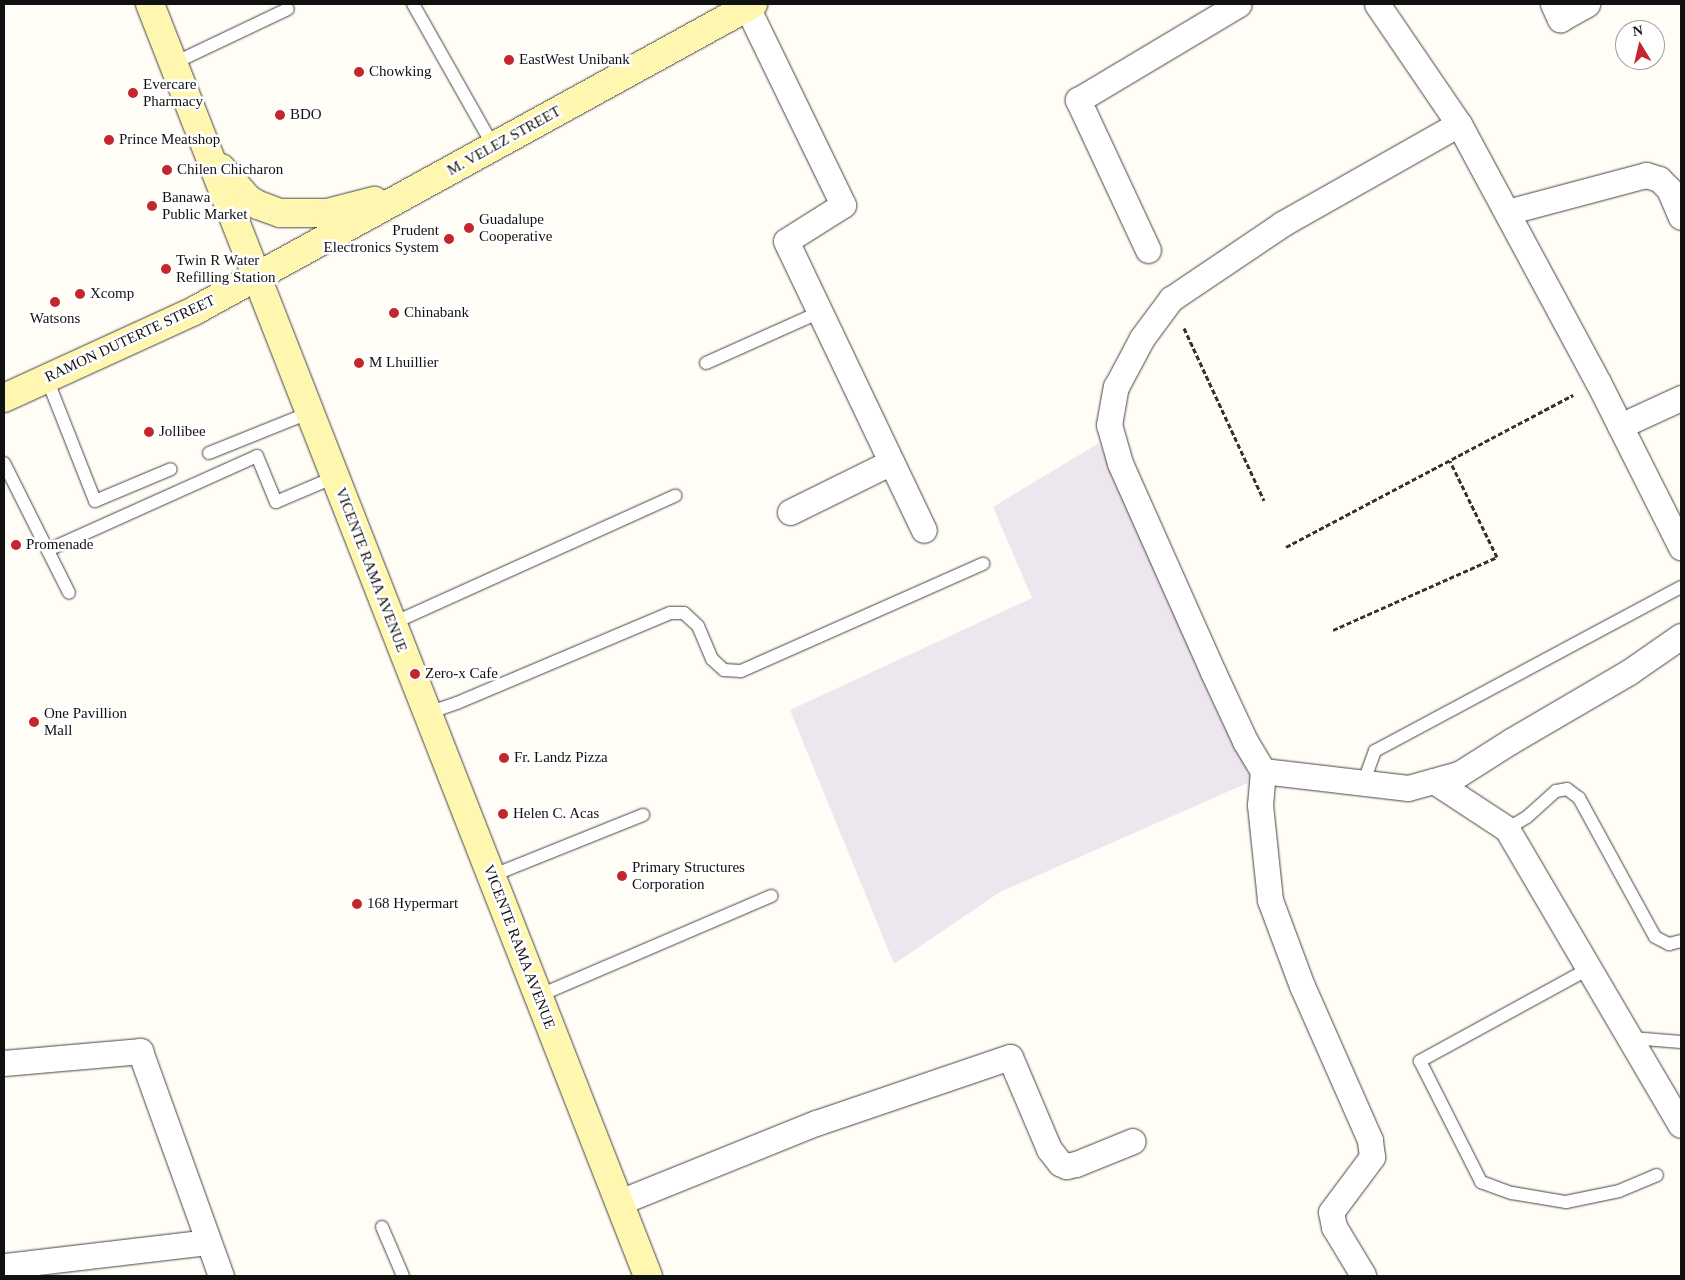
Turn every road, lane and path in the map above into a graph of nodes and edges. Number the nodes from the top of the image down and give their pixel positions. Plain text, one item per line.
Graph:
1 (150, 4) edge
2 (412, 4) edge
3 (1239, 4) edge
4 (1377, 4) edge
5 (1553, 4) edge
6 (1587, 4) edge
7 (750, 5) edge
8 (288, 9) dead end
9 (172, 64) junction
10 (198, 124) junction
11 (1459, 124) junction
12 (494, 147) junction
13 (420, 186) junction
14 (1507, 212) junction
15 (1681, 217) edge
16 (1148, 250) dead end
17 (256, 278) junction
18 (1170, 299) junction
19 (820, 312) junction
20 (706, 362) dead end
21 (47, 379) junction
22 (1598, 382) junction
23 (4, 398) edge
24 (1681, 398) edge
25 (311, 412) junction
26 (1620, 426) junction
27 (209, 453) dead end
28 (1450, 461) junction
29 (891, 462) junction
30 (4, 463) edge
31 (171, 469) dead end
32 (335, 477) junction
33 (675, 496) dead end
34 (1264, 500) dead end
35 (790, 512) dead end
36 (924, 530) dead end
37 (1286, 547) dead end
38 (1681, 547) edge
39 (48, 550) junction
40 (983, 564) dead end
41 (1681, 587) edge
42 (69, 593) dead end
43 (391, 624) junction
44 (1334, 630) dead end
45 (1681, 636) edge
46 (428, 713) junction
47 (1263, 771) junction
48 (1364, 781) junction
49 (1434, 781) junction
50 (643, 815) dead end
51 (1507, 829) junction
52 (492, 876) junction
53 (770, 896) dead end
54 (1681, 941) edge
55 (1590, 968) junction
56 (538, 996) junction
57 (1632, 1038) junction
58 (1681, 1042) edge
59 (4, 1063) edge
60 (1681, 1125) edge
61 (1133, 1141) dead end
62 (1657, 1175) dead end
63 (620, 1202) junction
64 (382, 1227) dead end
65 (208, 1242) junction
66 (4, 1266) edge
67 (1363, 1275) dead end
68 (221, 1276) edge
69 (403, 1276) edge
70 (648, 1276) edge

1 - 9 main road, VICENTE RAMA AVENUE
2 - 12 lane
3 - 16 street
4 - 11 street
5 - 6 street
7 - 12 main road, M. VELEZ STREET
7 - 19 street
8 - 9 lane
9 - 10 main road, VICENTE RAMA AVENUE
10 - 13 main road
10 - 17 main road, VICENTE RAMA AVENUE
11 - 14 street
11 - 18 street
12 - 13 main road, M. VELEZ STREET
13 - 17 main road, M. VELEZ STREET
14 - 15 street
14 - 22 street
17 - 21 main road, RAMON DUTERTE STREET
17 - 25 main road, VICENTE RAMA AVENUE
18 - 34 path
18 - 47 street
19 - 20 lane
19 - 29 street
21 - 23 main road, RAMON DUTERTE STREET
21 - 31 lane
22 - 26 street
22 - 28 path
24 - 26 street
25 - 27 lane
25 - 32 main road, VICENTE RAMA AVENUE
26 - 38 street
28 - 37 path
28 - 44 path
29 - 35 street
29 - 36 street
30 - 39 lane
32 - 39 lane
32 - 43 main road, VICENTE RAMA AVENUE
33 - 43 lane
39 - 42 lane
40 - 46 lane
41 - 48 lane
43 - 46 main road, VICENTE RAMA AVENUE
45 - 49 street
46 - 52 main road, VICENTE RAMA AVENUE
47 - 48 street
47 - 67 street
48 - 49 street
49 - 51 street
50 - 52 lane
51 - 54 lane
51 - 55 street
52 - 56 main road, VICENTE RAMA AVENUE
53 - 56 lane
55 - 57 street
55 - 62 lane
56 - 63 main road, VICENTE RAMA AVENUE
57 - 58 lane
57 - 60 street
59 - 65 street
61 - 63 street
63 - 70 main road, VICENTE RAMA AVENUE
64 - 69 lane
65 - 66 street
65 - 68 street

